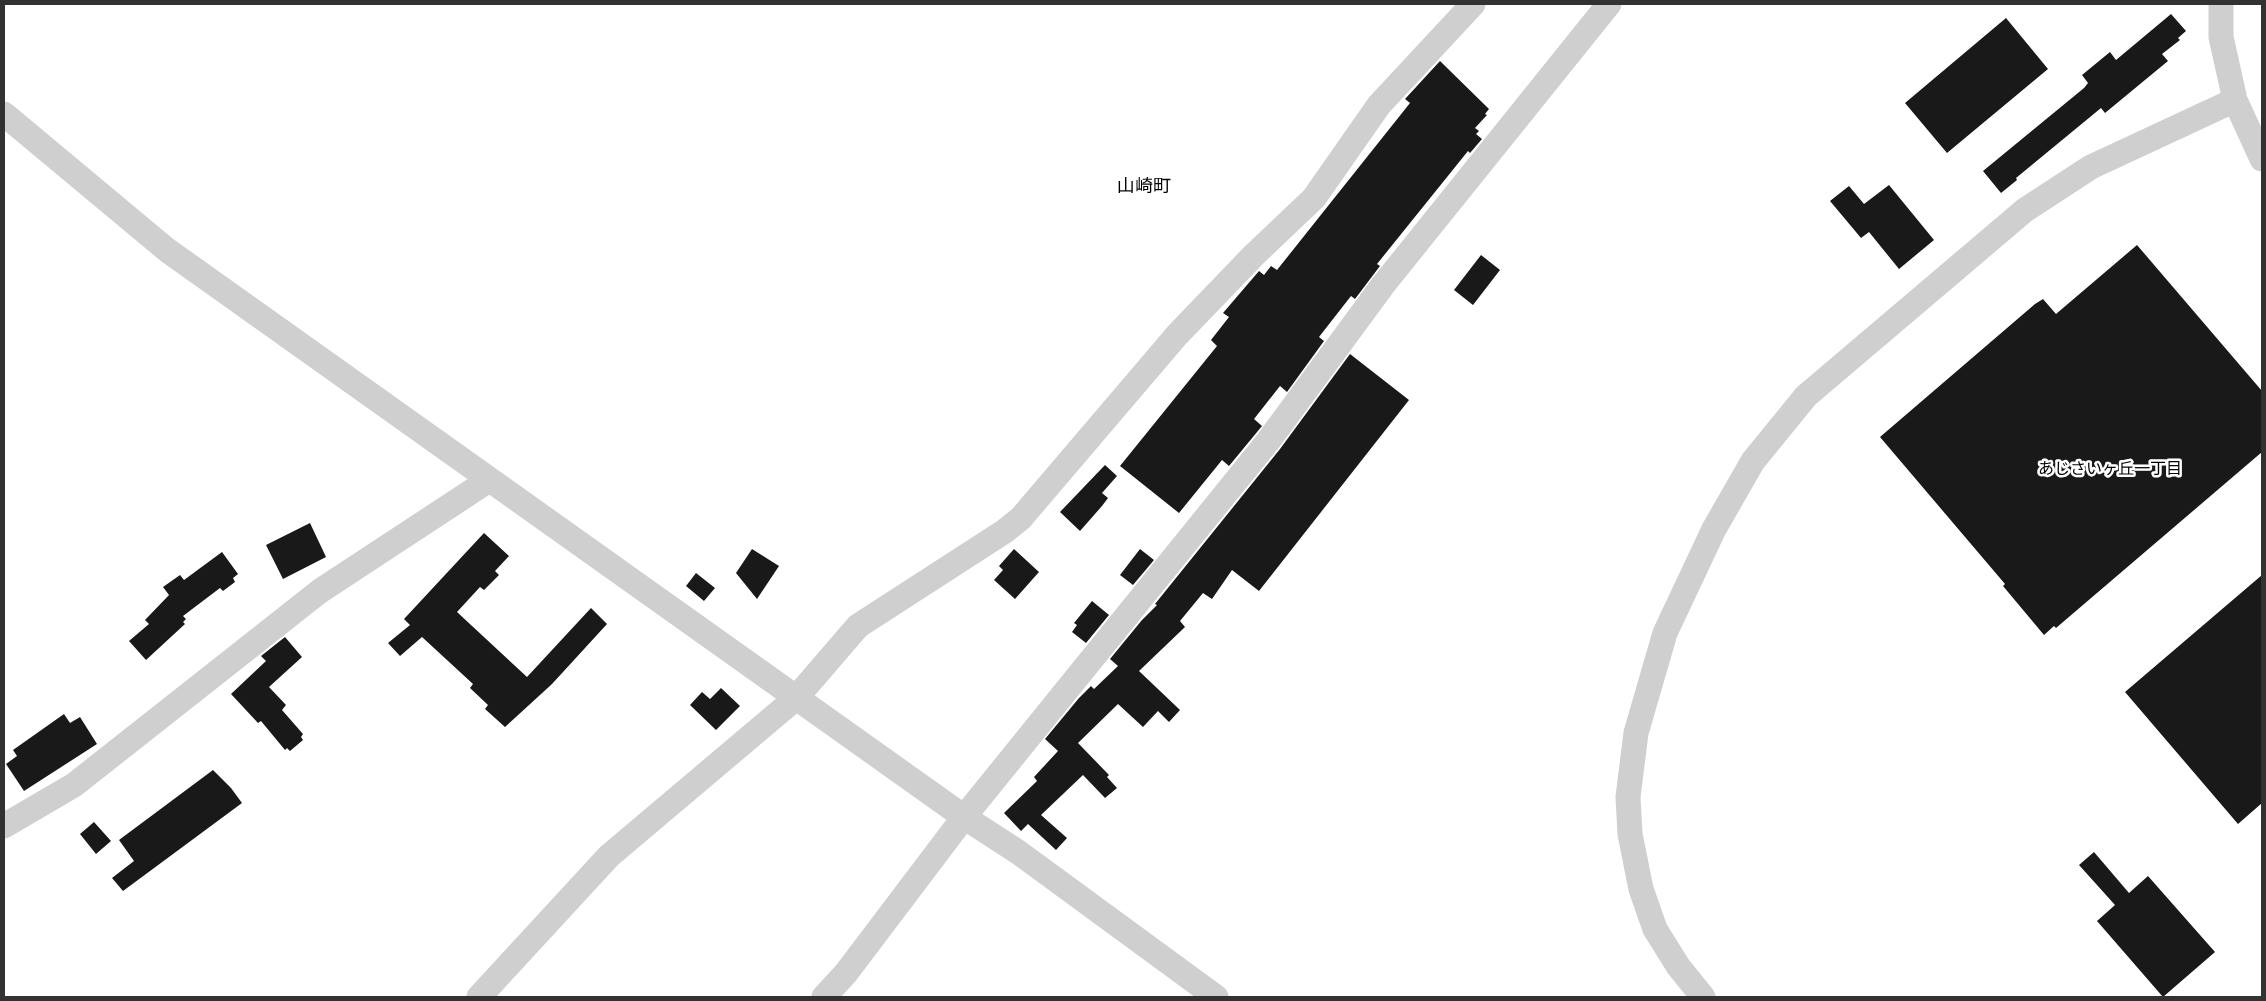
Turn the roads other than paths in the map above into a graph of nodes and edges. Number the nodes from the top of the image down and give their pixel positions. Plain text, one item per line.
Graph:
1 (1473, 4) edge
2 (1609, 4) edge
3 (2221, 4) edge
4 (2235, 100) junction
5 (4, 114) edge
6 (2262, 159) edge
7 (489, 480) junction
8 (796, 698) junction
9 (964, 817) junction
10 (4, 826) edge
11 (826, 996) edge
12 (479, 997) edge
13 (1216, 997) edge
14 (1703, 997) edge

1 - 8 street
2 - 9 street
3 - 4 street
4 - 6 street
4 - 14 street
5 - 7 street
7 - 8 street
7 - 10 street
8 - 9 street
8 - 12 street
9 - 11 street
9 - 13 street

